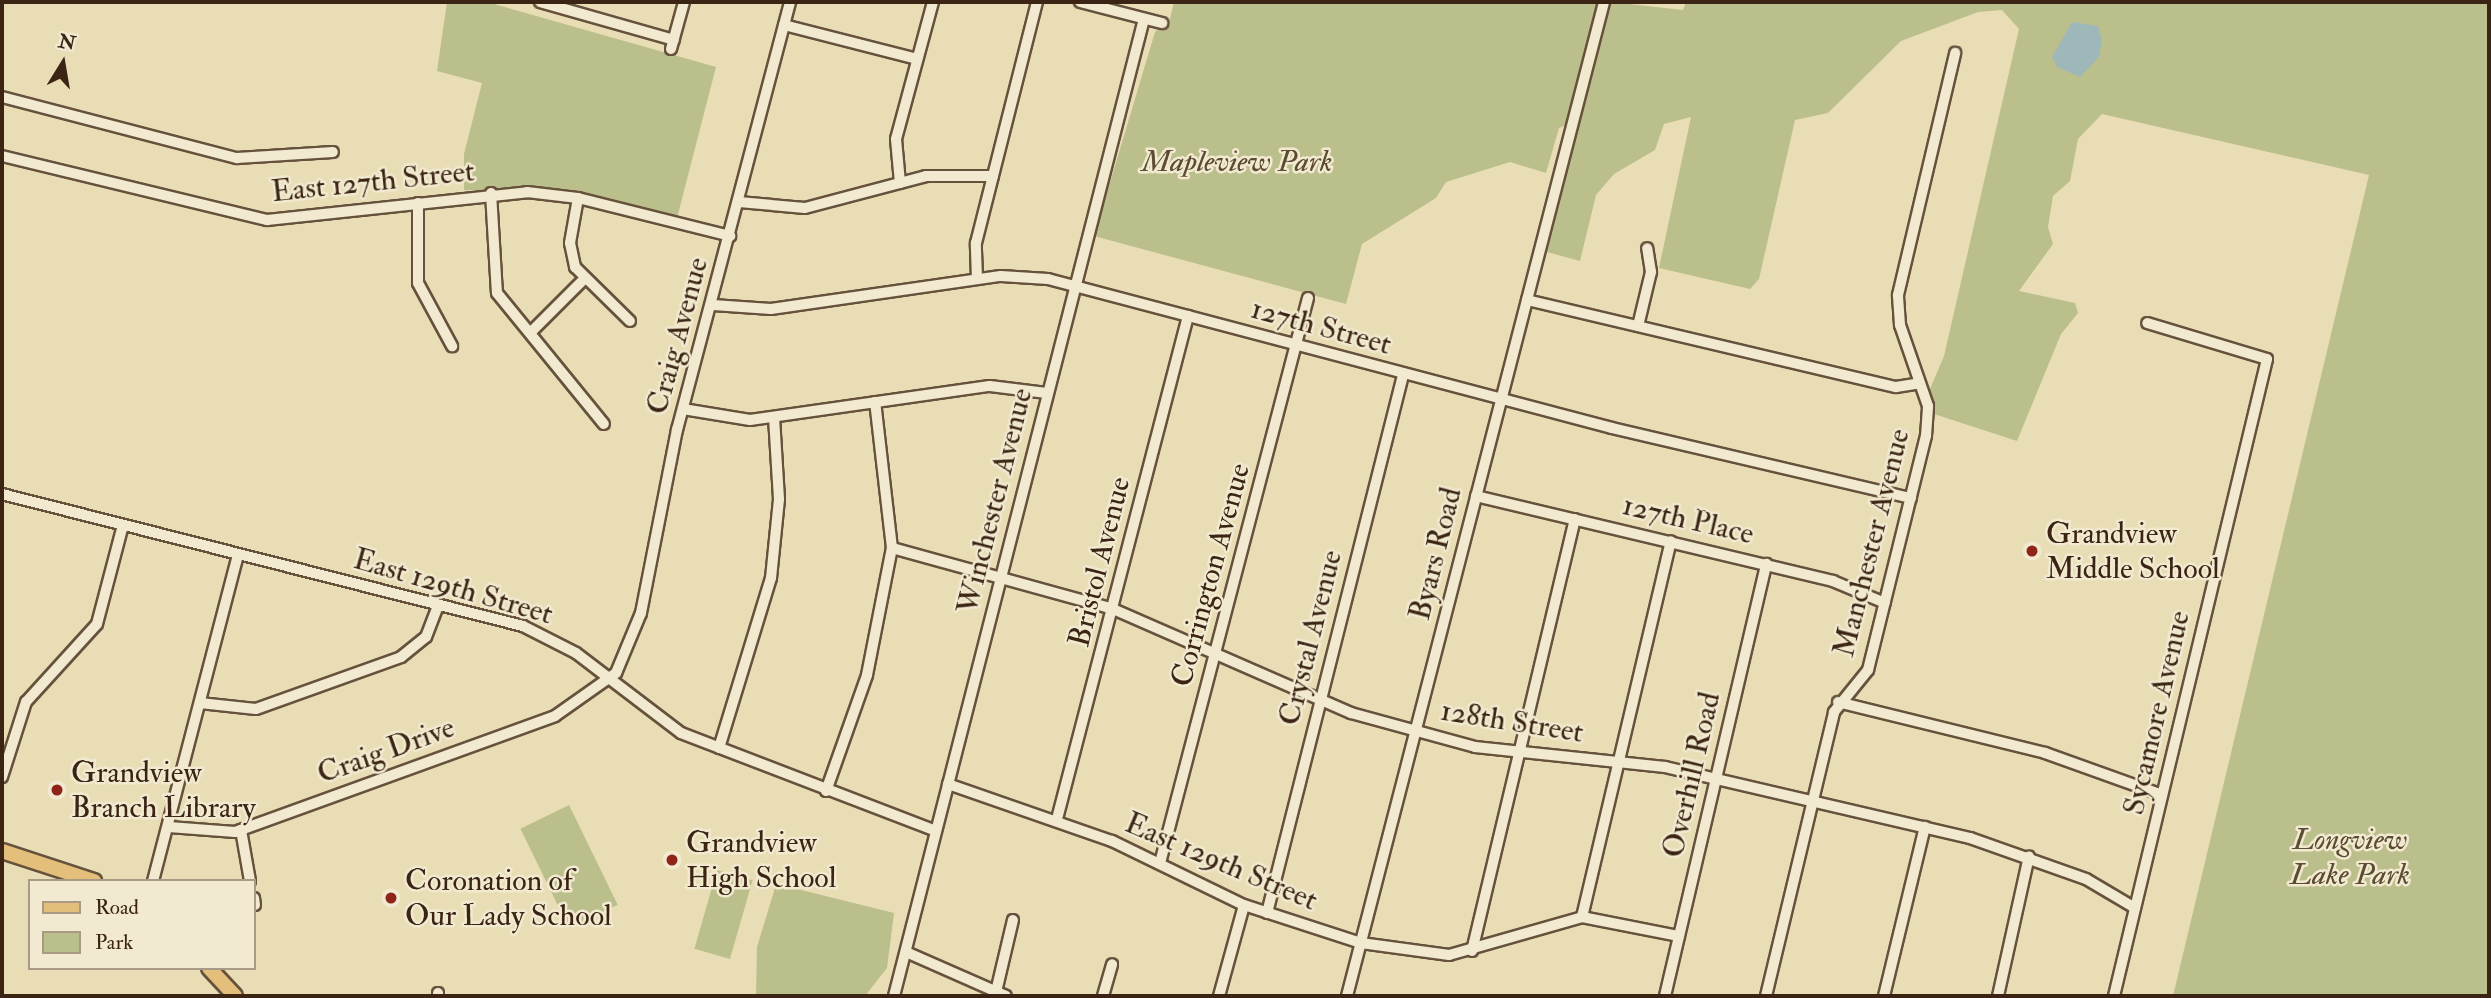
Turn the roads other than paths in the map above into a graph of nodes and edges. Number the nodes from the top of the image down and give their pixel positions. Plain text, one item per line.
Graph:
1 (540, 2) edge
2 (684, 2) edge
3 (790, 2) edge
4 (933, 2) edge
5 (1037, 2) edge
6 (1080, 2) edge
7 (1604, 2) edge
8 (1144, 19) junction
9 (1162, 23) dead end
10 (784, 25) junction
11 (1955, 53) dead end
12 (917, 59) junction
13 (2, 97) edge
14 (333, 152) dead end
15 (2, 156) edge
16 (993, 176) junction
17 (900, 183) junction
18 (491, 193) junction
19 (578, 198) junction
20 (739, 202) junction
21 (418, 203) junction
22 (730, 236) junction
23 (1647, 248) dead end
24 (977, 279) junction
25 (583, 280) junction
26 (1075, 285) junction
27 (1308, 298) dead end
28 (1527, 300) junction
29 (713, 305) junction
30 (1188, 316) junction
31 (630, 321) dead end
32 (2147, 323) dead end
33 (1639, 326) junction
34 (531, 332) junction
35 (452, 346) dead end
36 (1296, 347) junction
37 (1403, 375) junction
38 (1920, 383) junction
39 (1048, 393) junction
40 (1501, 400) junction
41 (875, 402) junction
42 (683, 409) junction
43 (774, 417) junction
44 (604, 424) dead end
45 (2, 494) edge
46 (1476, 496) junction
47 (1910, 498) junction
48 (1575, 519) junction
49 (123, 525) junction
50 (1671, 541) junction
51 (892, 548) junction
52 (238, 554) junction
53 (1766, 564) junction
54 (1000, 578) junction
55 (1885, 603) junction
56 (438, 605) junction
57 (1113, 609) junction
58 (1217, 652) junction
59 (609, 680) junction
60 (1838, 702) junction
61 (200, 703) junction
62 (1320, 703) junction
63 (1416, 732) junction
64 (719, 748) junction
65 (1519, 754) junction
66 (1619, 761) junction
67 (2, 777) edge
68 (1716, 778) junction
69 (949, 785) junction
70 (826, 791) junction
71 (2162, 795) junction
72 (1813, 801) junction
73 (1057, 819) junction
74 (169, 827) junction
75 (1925, 827) junction
76 (241, 830) junction
77 (936, 831) junction
78 (2, 851) edge
79 (2029, 856) junction
80 (1160, 863) junction
81 (56, 869) junction
82 (67, 879) edge
83 (88, 879) edge
84 (154, 879) edge
85 (250, 879) edge
86 (1244, 905) junction
87 (2135, 908) junction
88 (1267, 913) junction
89 (1582, 917) junction
90 (1013, 920) dead end
91 (1679, 936) junction
92 (1361, 943) junction
93 (906, 951) junction
94 (1472, 951) junction
95 (1112, 964) dead end
96 (211, 970) edge
97 (999, 995) edge
98 (235, 996) edge
99 (894, 996) edge
100 (1103, 996) edge
101 (1219, 996) edge
102 (1347, 996) edge
103 (1665, 996) edge
104 (1766, 996) edge
105 (1884, 996) edge
106 (1998, 996) edge
107 (2114, 996) edge

1 - 2 street
3 - 10 street, Craig Avenue
4 - 12 street
5 - 16 street
6 - 8 street
7 - 28 street, Byars Road
8 - 9 street
8 - 26 street, Winchester Avenue
10 - 12 street
10 - 20 street, Craig Avenue
11 - 38 street, Manchester Avenue
12 - 17 street
13 - 14 street
15 - 21 street, East 127th Street
16 - 17 street
16 - 24 street
17 - 20 street
18 - 19 street, East 127th Street
18 - 21 street, East 127th Street
18 - 34 street
19 - 22 street, East 127th Street
19 - 25 street
20 - 22 street, Craig Avenue
21 - 35 street
22 - 29 street, Craig Avenue
23 - 33 street
24 - 26 street, 127th Street
24 - 29 street, 127th Street
25 - 31 street
25 - 34 street
26 - 30 street, 127th Street
26 - 39 street, Winchester Avenue
27 - 36 street, Corrington Avenue
28 - 33 street
28 - 40 street, Byars Road
29 - 42 street, Craig Avenue
30 - 36 street, 127th Street
30 - 57 street, Bristol Avenue
32 - 71 street, Sycamore Avenue
33 - 38 street
34 - 44 street
36 - 37 street, 127th Street
36 - 58 street, Corrington Avenue
37 - 40 street, 127th Street
37 - 62 street, Crystal Avenue
38 - 47 street, Manchester Avenue
39 - 41 street
39 - 54 street, Winchester Avenue
40 - 46 street, Byars Road
40 - 47 street, 127th Street
41 - 43 street
41 - 51 street
42 - 43 street
42 - 59 street, Craig Avenue
43 - 64 street
45 - 49 street, East 129th Street
46 - 48 street, 127th Place
46 - 63 street, Byars Road
47 - 55 street, Manchester Avenue
48 - 50 street, 127th Place
48 - 65 street
49 - 52 street, East 129th Street
49 - 67 street
50 - 53 street, 127th Place
50 - 66 street
51 - 54 street, 128th Street
51 - 70 street
52 - 56 street, East 129th Street
52 - 61 street
53 - 55 street, 127th Place
53 - 68 street, Overhill Road
54 - 57 street, 128th Street
54 - 69 street, Winchester Avenue
55 - 60 street, Manchester Avenue
56 - 59 street, East 129th Street
56 - 61 street
57 - 58 street, 128th Street
57 - 73 street, Bristol Avenue
58 - 62 street, 128th Street
58 - 80 street, Corrington Avenue
59 - 64 street, East 129th Street
59 - 76 street, Craig Drive
60 - 71 street
60 - 72 street, Manchester Avenue
61 - 74 street
62 - 63 street, 128th Street
62 - 88 street, Crystal Avenue
63 - 65 street, 128th Street
63 - 92 street, Byars Road
64 - 70 street, East 129th Street
65 - 66 street, 128th Street
65 - 94 street
66 - 68 street, 128th Street
66 - 89 street
68 - 72 street, 128th Street
68 - 91 street, Overhill Road
69 - 73 street, East 129th Street
69 - 77 street, Winchester Avenue
70 - 77 street, East 129th Street
71 - 87 street, Sycamore Avenue
72 - 75 street, 128th Street
72 - 104 street, Manchester Avenue
73 - 80 street, East 129th Street
74 - 76 street, Craig Drive
74 - 84 street
75 - 79 street, 128th Street
75 - 105 street
76 - 85 street
77 - 93 street, Winchester Avenue
78 - 81 main road
79 - 87 street, 128th Street
79 - 106 street
80 - 86 street, East 129th Street
81 - 82 main road
81 - 83 main road
86 - 88 street, East 129th Street
86 - 101 street
87 - 107 street, Sycamore Avenue
88 - 92 street, East 129th Street
89 - 91 street, East 129th Street
89 - 94 street, East 129th Street
90 - 97 street
91 - 103 street, Overhill Road
92 - 94 street, East 129th Street
92 - 102 street, Byars Road
93 - 97 street
93 - 99 street, Winchester Avenue
95 - 100 street
96 - 98 main road

